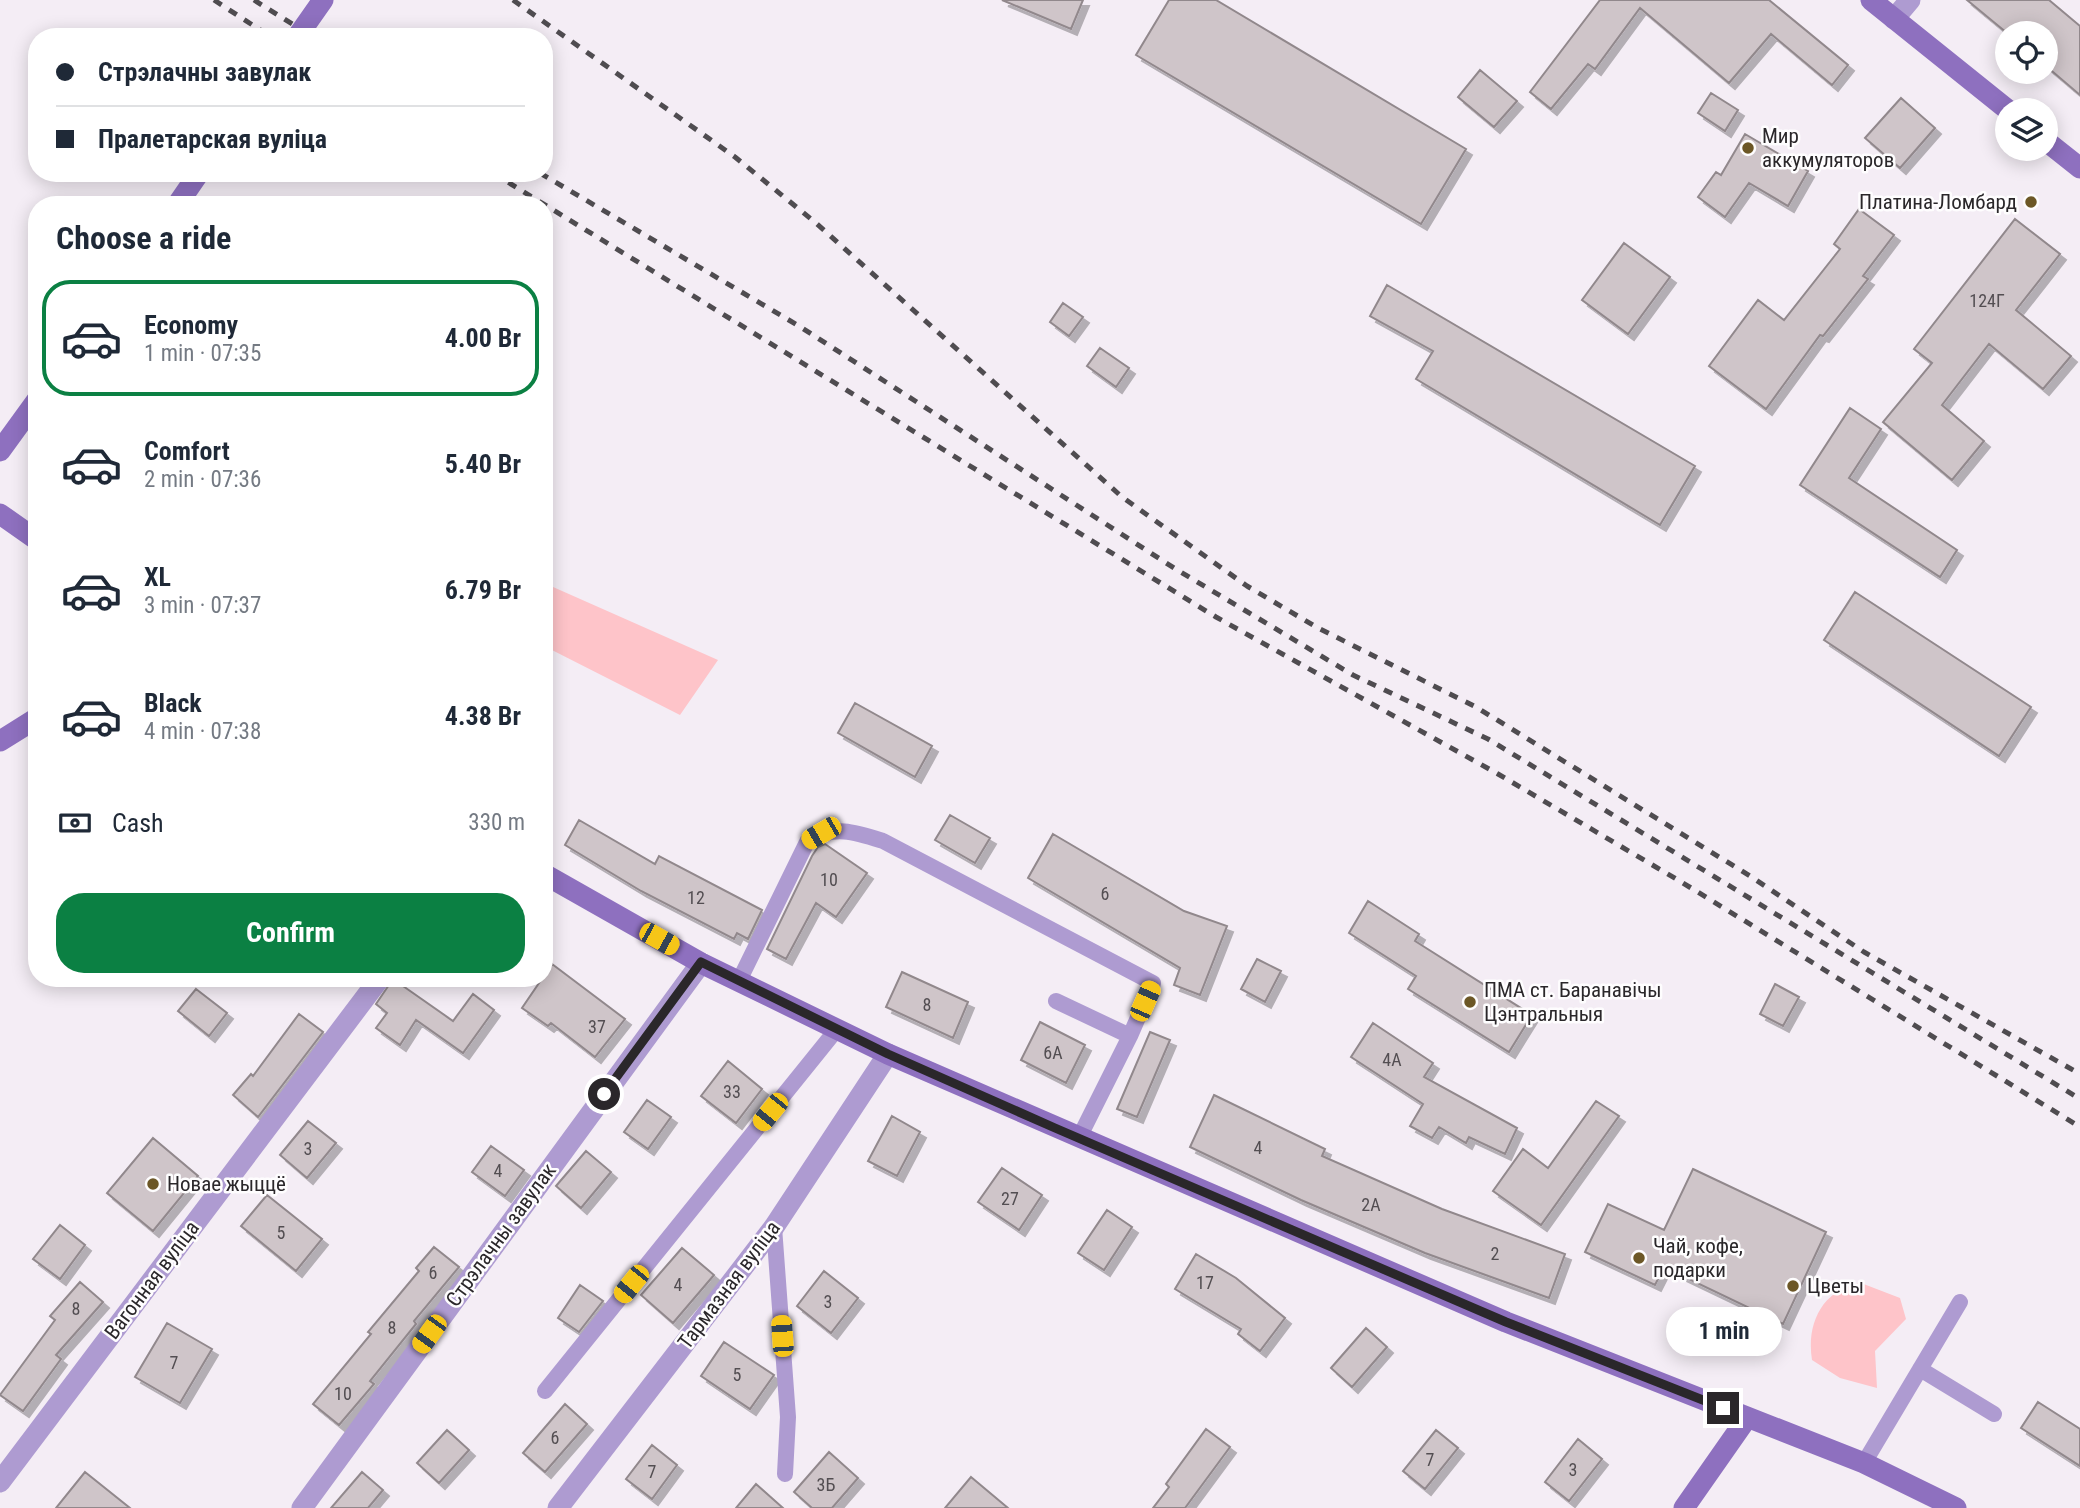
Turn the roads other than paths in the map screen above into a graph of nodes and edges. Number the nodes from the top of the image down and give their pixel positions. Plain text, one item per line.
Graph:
1 (323, 0) edge
2 (1871, 0) edge
3 (1910, 0) edge
4 (1894, 19) junction
5 (303, 28) edge
6 (1995, 100) edge
7 (2058, 151) edge
8 (2080, 168) edge
9 (28, 412) edge
10 (0, 451) edge
11 (0, 514) edge
12 (28, 534) edge
13 (28, 724) edge
14 (0, 741) edge
15 (553, 879) edge
16 (701, 962) junction
17 (739, 981) junction
18 (373, 987) edge
19 (1056, 1001) dead end
20 (837, 1029) junction
21 (1130, 1036) junction
22 (888, 1054) junction
23 (1079, 1138) junction
24 (774, 1227) junction
25 (1960, 1302) dead end
26 (1920, 1369) junction
27 (545, 1391) dead end
28 (1994, 1414) dead end
29 (1747, 1418) junction
30 (1864, 1463) junction
31 (785, 1474) dead end
32 (0, 1482) edge
33 (302, 1508) edge
34 (558, 1508) edge
35 (1684, 1508) edge
36 (1956, 1508) edge

1 - 5 main road, bridge
2 - 4 main road
3 - 4 street
4 - 6 main road
7 - 8 main road
9 - 10 main road
11 - 12 main road
13 - 14 main road
15 - 16 main road
16 - 17 main road
16 - 33 street, Стрэлачны завулак
17 - 20 main road
17 - 21 lane
18 - 32 street, Вагонная вуліца
19 - 21 lane
20 - 22 main road
20 - 27 lane
21 - 23 lane
22 - 23 main road
22 - 24 street, Тармазная вуліца
23 - 29 main road
24 - 31 lane
24 - 34 street, Тармазная вуліца
25 - 26 lane
26 - 28 lane
26 - 30 lane
29 - 30 main road
29 - 35 main road
30 - 36 main road

